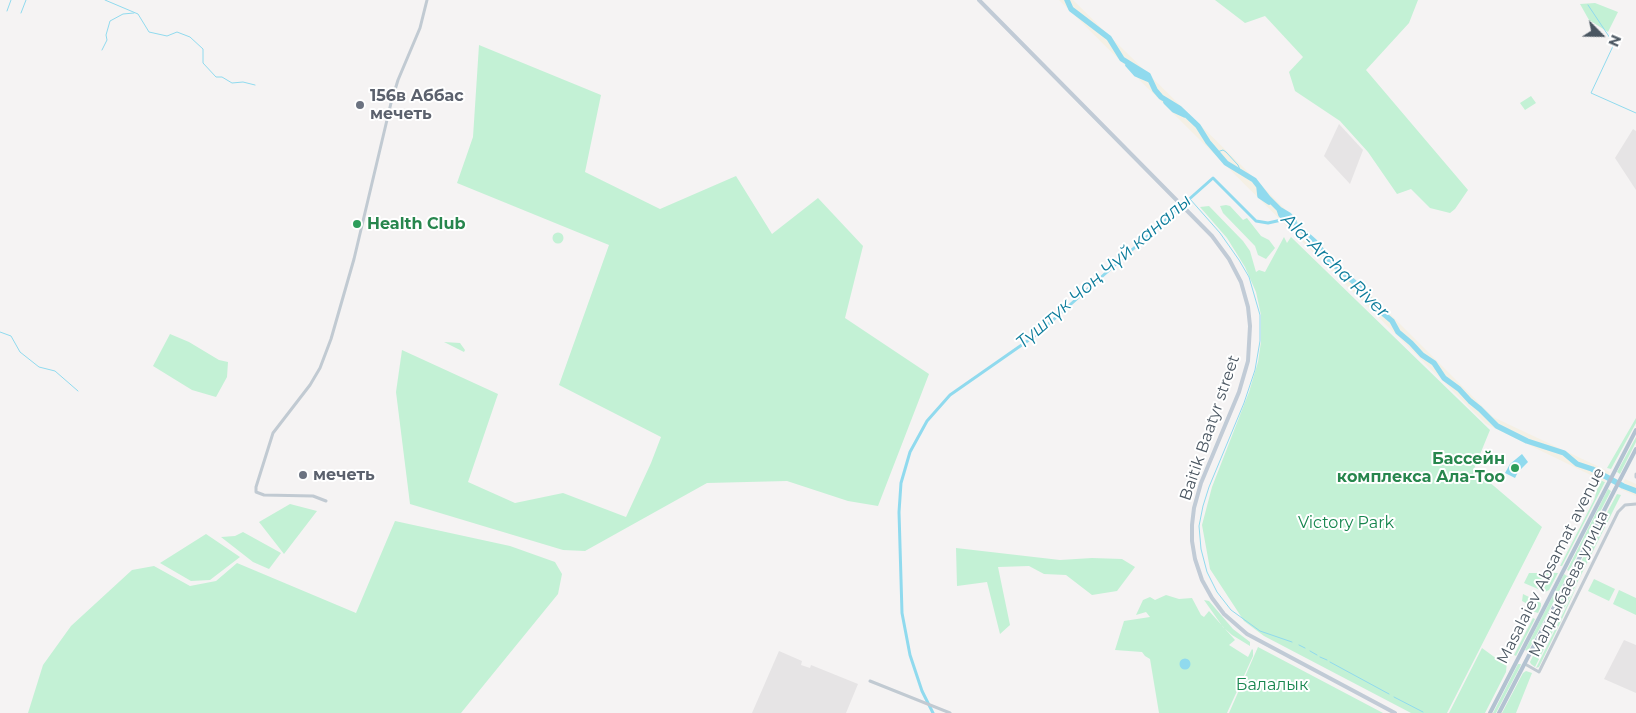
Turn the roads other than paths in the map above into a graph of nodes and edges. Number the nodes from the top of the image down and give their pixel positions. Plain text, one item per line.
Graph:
1 (427, 0) edge
2 (979, 0) edge
3 (1636, 430) edge
4 (1636, 449) edge
5 (326, 501) dead end
6 (1636, 504) edge
7 (1563, 571) junction
8 (1571, 575) junction
9 (1517, 659) junction
10 (1525, 664) junction
11 (870, 681) dead end
12 (950, 713) edge
13 (1395, 713) edge
14 (1490, 713) edge
15 (1500, 713) edge

1 - 5 street
2 - 13 main road, Baitik Baatyr street
3 - 7 main road, Masalaiev Absamat avenue
4 - 8 main road, Masalaiev Absamat avenue
6 - 10 street, Малдыбаева улица
7 - 8 main road
7 - 9 main road, Masalaiev Absamat avenue
8 - 10 main road, Masalaiev Absamat avenue
9 - 10 main road
9 - 14 main road, Masalaiev Absamat avenue
10 - 15 main road, Masalaiev Absamat avenue
11 - 12 street

